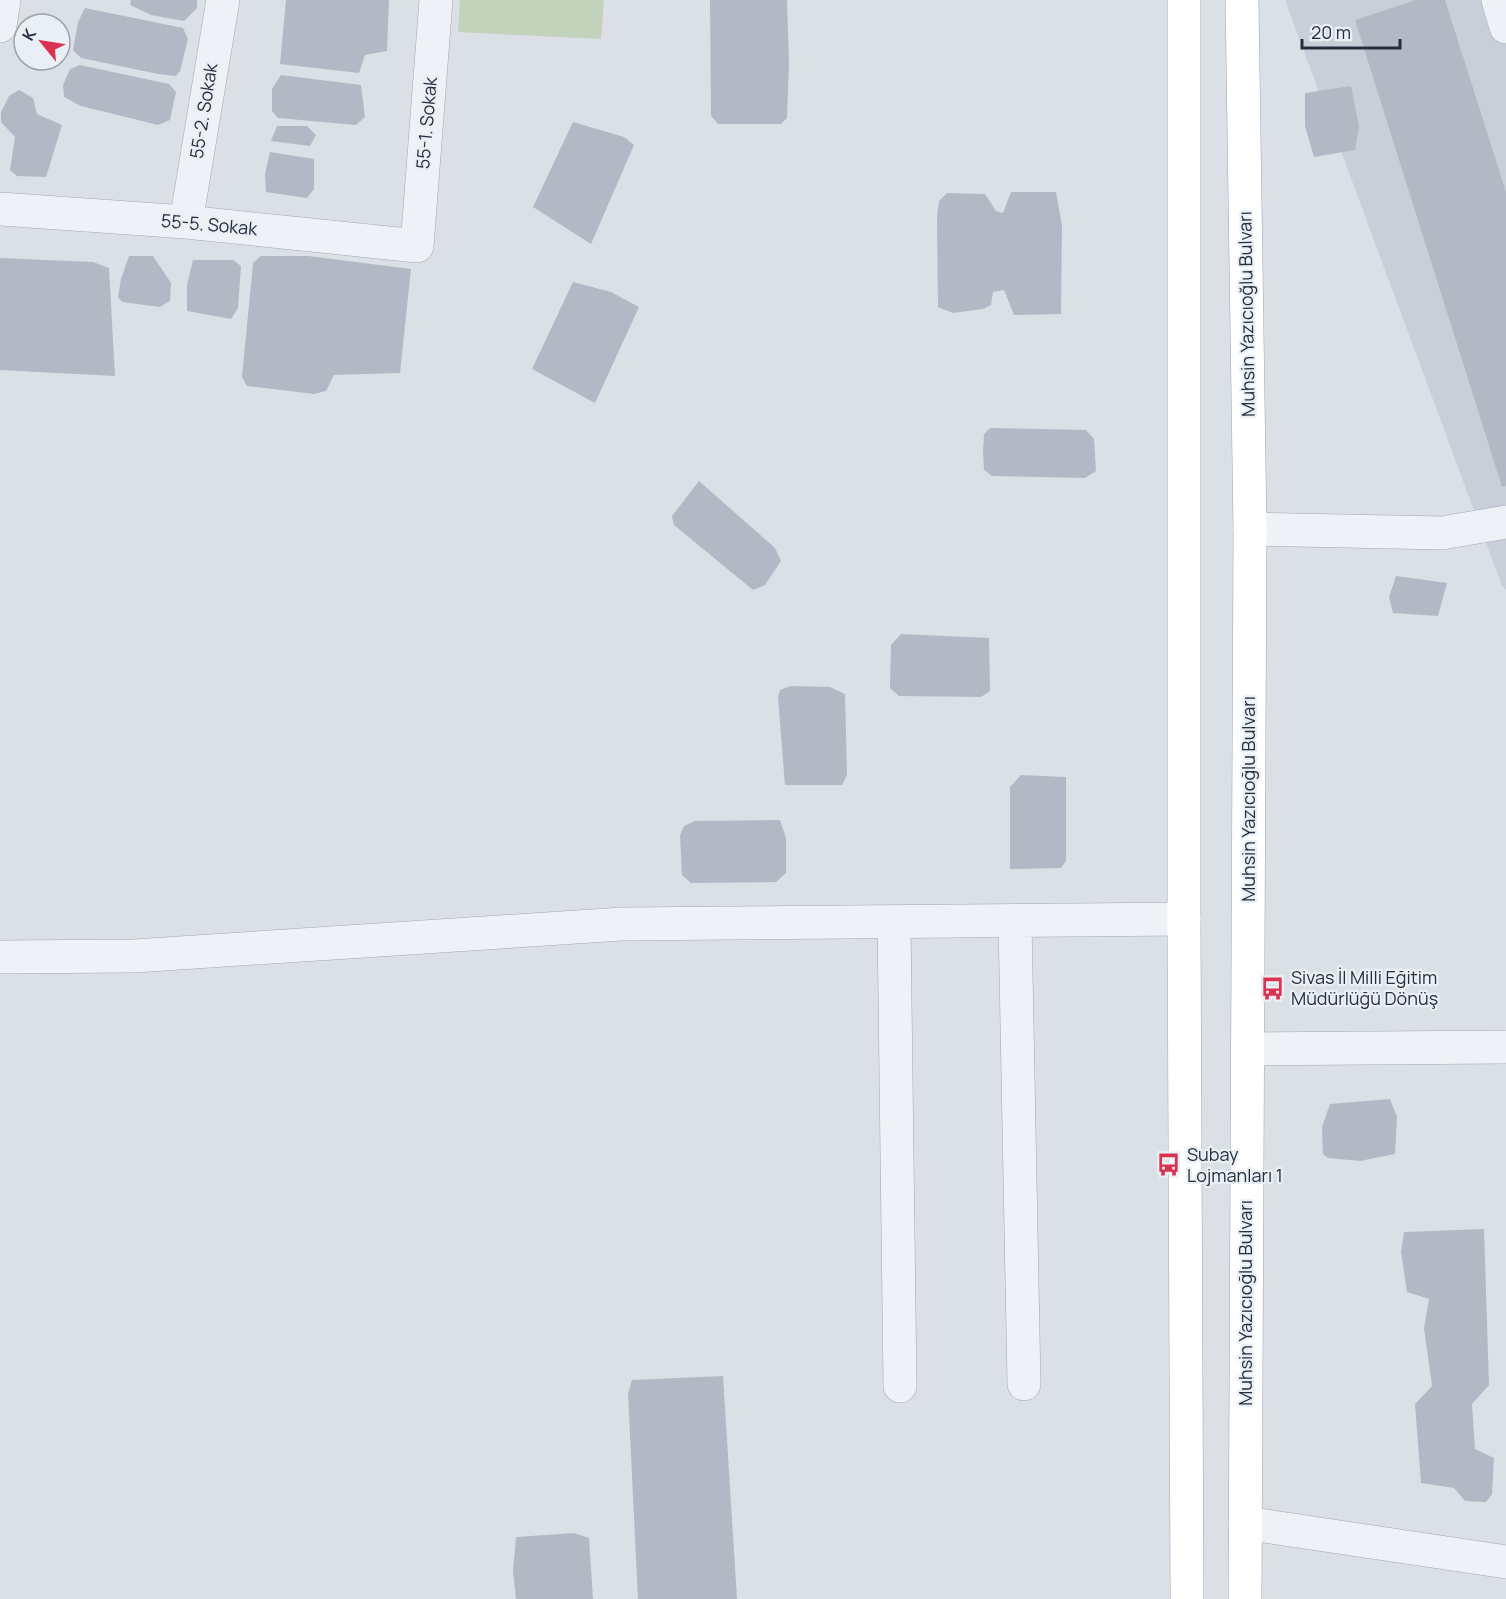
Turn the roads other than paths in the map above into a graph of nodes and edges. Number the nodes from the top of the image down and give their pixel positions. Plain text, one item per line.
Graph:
1 (4, 0) edge
2 (223, 0) edge
3 (436, 0) edge
4 (1184, 0) edge
5 (1242, 0) edge
6 (1498, 0) edge
7 (0, 26) edge
8 (1506, 27) edge
9 (0, 209) edge
10 (186, 222) junction
11 (417, 246) joint
12 (1506, 522) edge
13 (1250, 529) junction
14 (1184, 919) junction
15 (1015, 921) junction
16 (894, 922) junction
17 (0, 957) edge
18 (1506, 1047) edge
19 (1247, 1049) junction
20 (1024, 1384) dead end
21 (900, 1386) dead end
22 (1245, 1523) junction
23 (1506, 1562) edge
24 (1187, 1599) edge
25 (1245, 1599) edge

1 - 7 street
2 - 10 street, 55-2. Sokak
3 - 11 street, 55-1. Sokak
4 - 14 main road
5 - 13 main road, Muhsin Yazıcıoğlu Bulvarı
6 - 8 street
9 - 10 street, 55-5. Sokak
10 - 11 street, 55-5. Sokak
12 - 13 street
13 - 19 main road, Muhsin Yazıcıoğlu Bulvarı
14 - 15 street
14 - 24 main road
15 - 16 street
15 - 20 street
16 - 17 street
16 - 21 street
18 - 19 street
19 - 22 main road, Muhsin Yazıcıoğlu Bulvarı
22 - 23 street
22 - 25 main road, Muhsin Yazıcıoğlu Bulvarı

